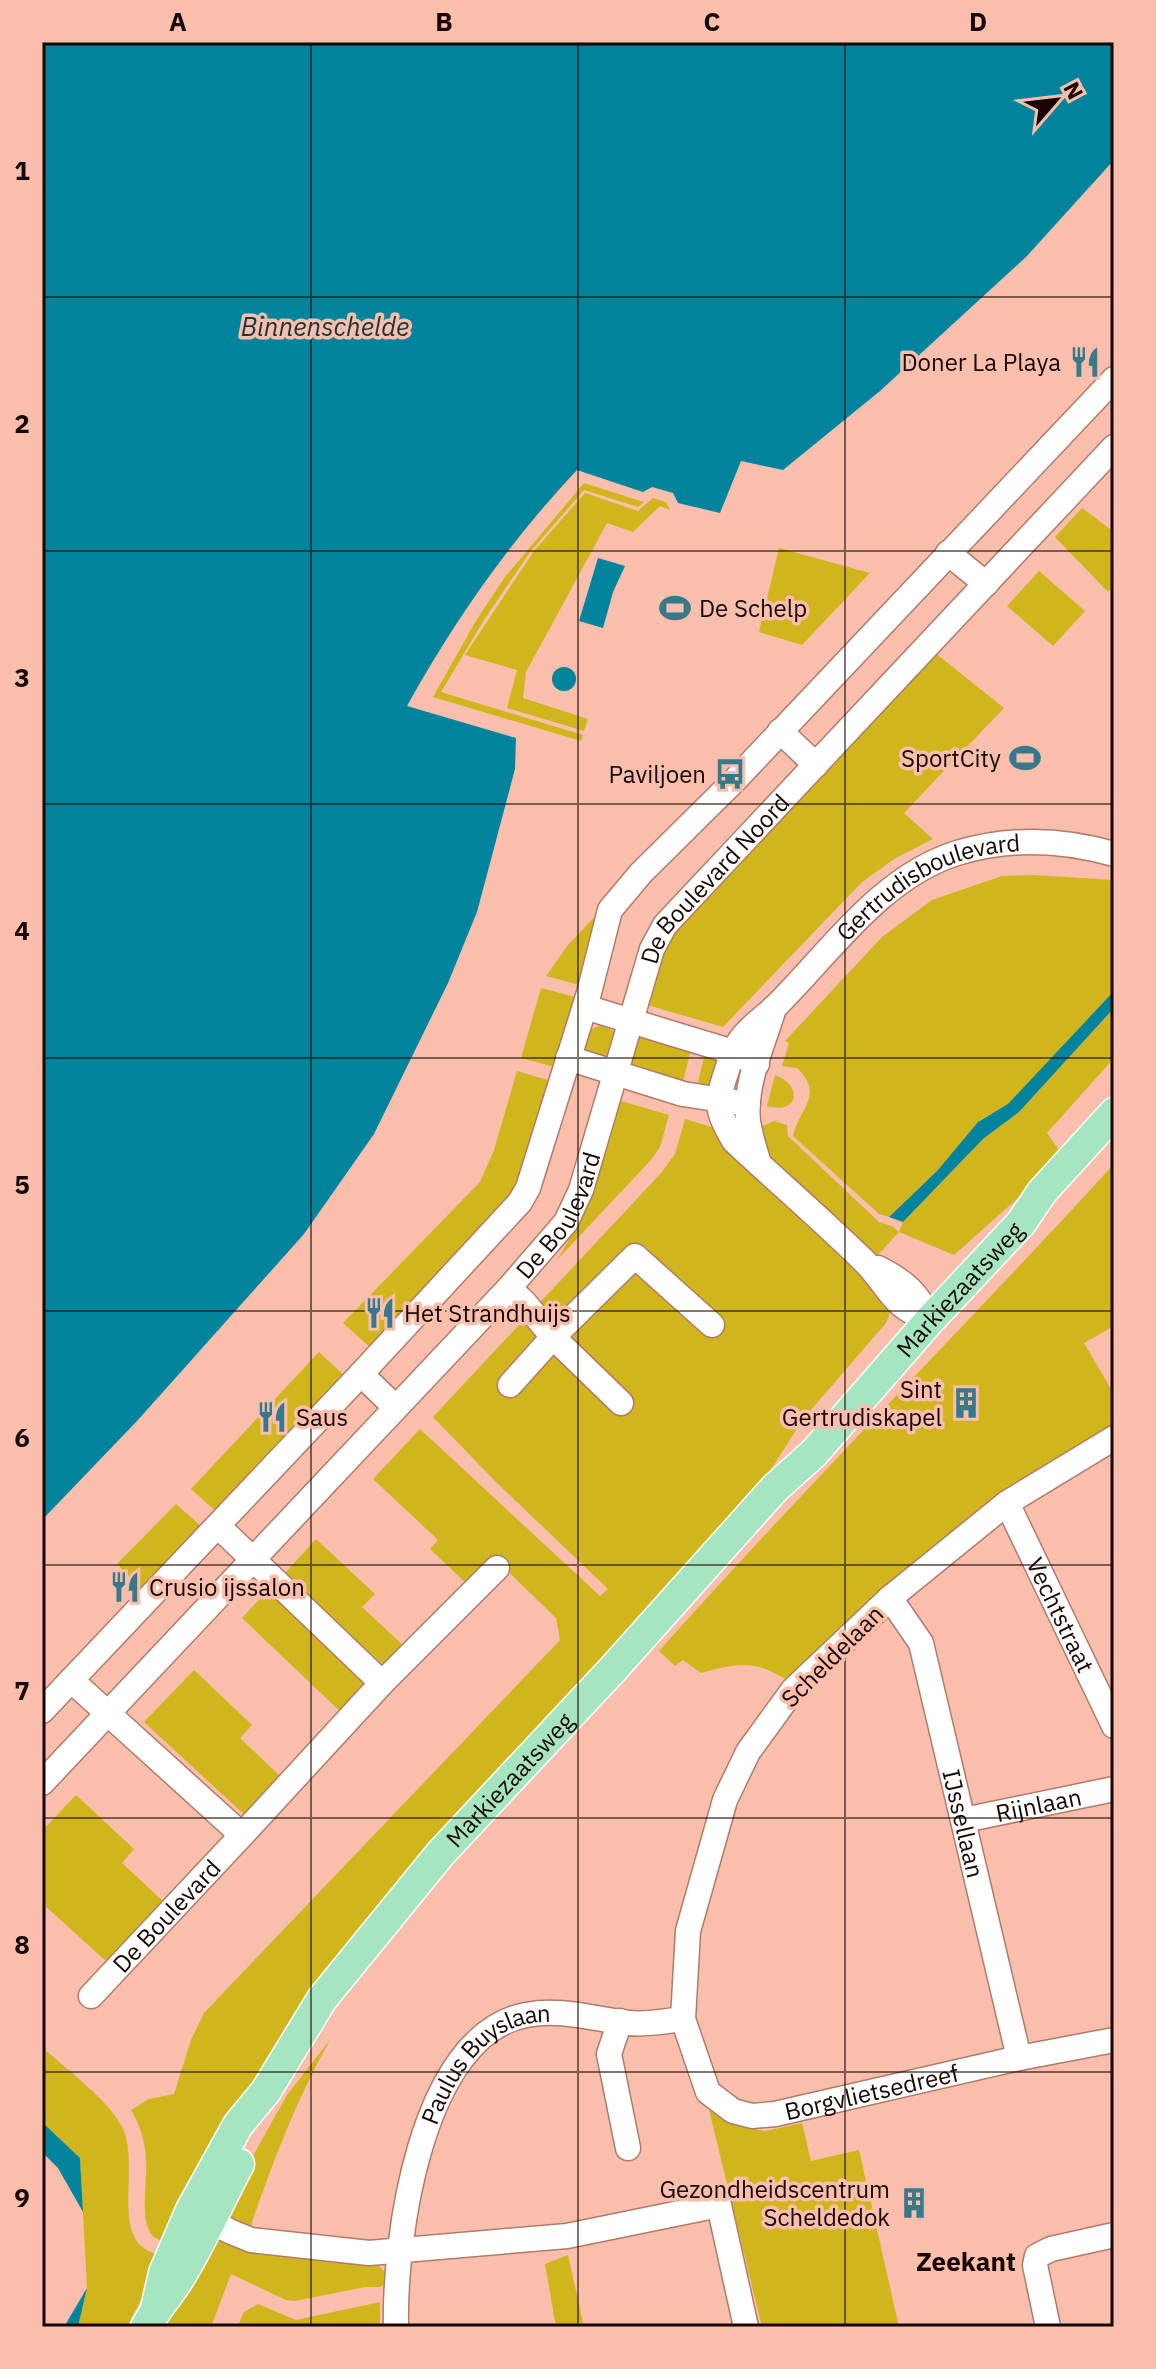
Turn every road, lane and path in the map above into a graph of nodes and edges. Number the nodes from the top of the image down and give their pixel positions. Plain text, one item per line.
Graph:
1 (1111, 389) edge
2 (1114, 447) edge
3 (948, 553) junction
4 (986, 584) junction
5 (780, 731) junction
6 (816, 765) junction
7 (1114, 854) edge
8 (587, 1000) junction
9 (774, 1008) junction
10 (634, 1014) junction
11 (733, 1052) junction
12 (568, 1058) junction
13 (757, 1064) junction
14 (615, 1074) junction
15 (719, 1101) junction
16 (748, 1104) junction
17 (1114, 1113) edge
18 (759, 1164) junction
19 (509, 1288) junction
20 (920, 1311) junction
21 (712, 1325) dead end
22 (553, 1337) junction
23 (361, 1374) junction
24 (510, 1385) dead end
25 (621, 1403) dead end
26 (395, 1407) junction
27 (1114, 1438) edge
28 (1007, 1503) junction
29 (218, 1526) junction
30 (260, 1568) junction
31 (497, 1568) dead end
32 (890, 1598) junction
33 (71, 1680) junction
34 (382, 1683) junction
35 (42, 1711) edge
36 (115, 1720) junction
37 (1114, 1726) edge
38 (42, 1783) edge
39 (1114, 1789) edge
40 (964, 1820) junction
41 (242, 1835) junction
42 (91, 1996) dead end
43 (683, 2019) junction
44 (620, 2021) junction
45 (1114, 2040) edge
46 (1019, 2058) junction
47 (628, 2148) dead end
48 (201, 2216) junction
49 (1114, 2235) edge
50 (398, 2250) junction
51 (151, 2318) edge
52 (396, 2327) edge
53 (746, 2327) edge
54 (1048, 2327) edge

1 - 3 street
2 - 4 street, De Boulevard Noord
3 - 4 street
3 - 5 street
4 - 6 street, De Boulevard Noord
5 - 6 street
5 - 8 street
6 - 10 street, De Boulevard Noord
7 - 9 street, Gertrudisboulevard
8 - 10 street
8 - 12 street, De Boulevard
9 - 11 street, Gertrudisboulevard
9 - 13 street, Gertrudisboulevard
10 - 11 street
10 - 14 street, De Boulevard
11 - 13 street
11 - 15 street, Gertrudisboulevard
12 - 14 street
12 - 23 street, De Boulevard
13 - 16 street, Gertrudisboulevard
14 - 15 street
14 - 19 street, De Boulevard
15 - 16 street
15 - 18 street
16 - 18 street, Gertrudisboulevard
17 - 20 main road, Markiezaatsweg
18 - 20 street
19 - 22 street
19 - 26 street, De Boulevard
20 - 48 main road, Markiezaatsweg
21 - 22 street
22 - 24 street
22 - 25 street
23 - 26 street
23 - 29 street, De Boulevard
26 - 30 street, De Boulevard
27 - 28 street, Scheldelaan
28 - 32 street, Scheldelaan
28 - 37 street, Vechtstraat
29 - 30 street
29 - 33 street, De Boulevard
30 - 34 street
30 - 36 street, De Boulevard
31 - 34 street, De Boulevard
32 - 40 street, IJssellaan
32 - 43 street, Scheldelaan
33 - 35 street, De Boulevard
33 - 36 street
34 - 41 street, De Boulevard
36 - 38 street, De Boulevard
36 - 41 street
39 - 40 street, Rijnlaan
40 - 46 street, IJssellaan
41 - 42 street, De Boulevard
43 - 44 street, Paulus Buyslaan
43 - 46 street, Borgvlietsedreef
44 - 47 street
44 - 50 street, Paulus Buyslaan
45 - 46 street, Borgvlietsedreef
48 - 50 street
48 - 51 main road, Markiezaatsweg
49 - 54 street
50 - 52 street, Paulus Buyslaan
50 - 53 street

